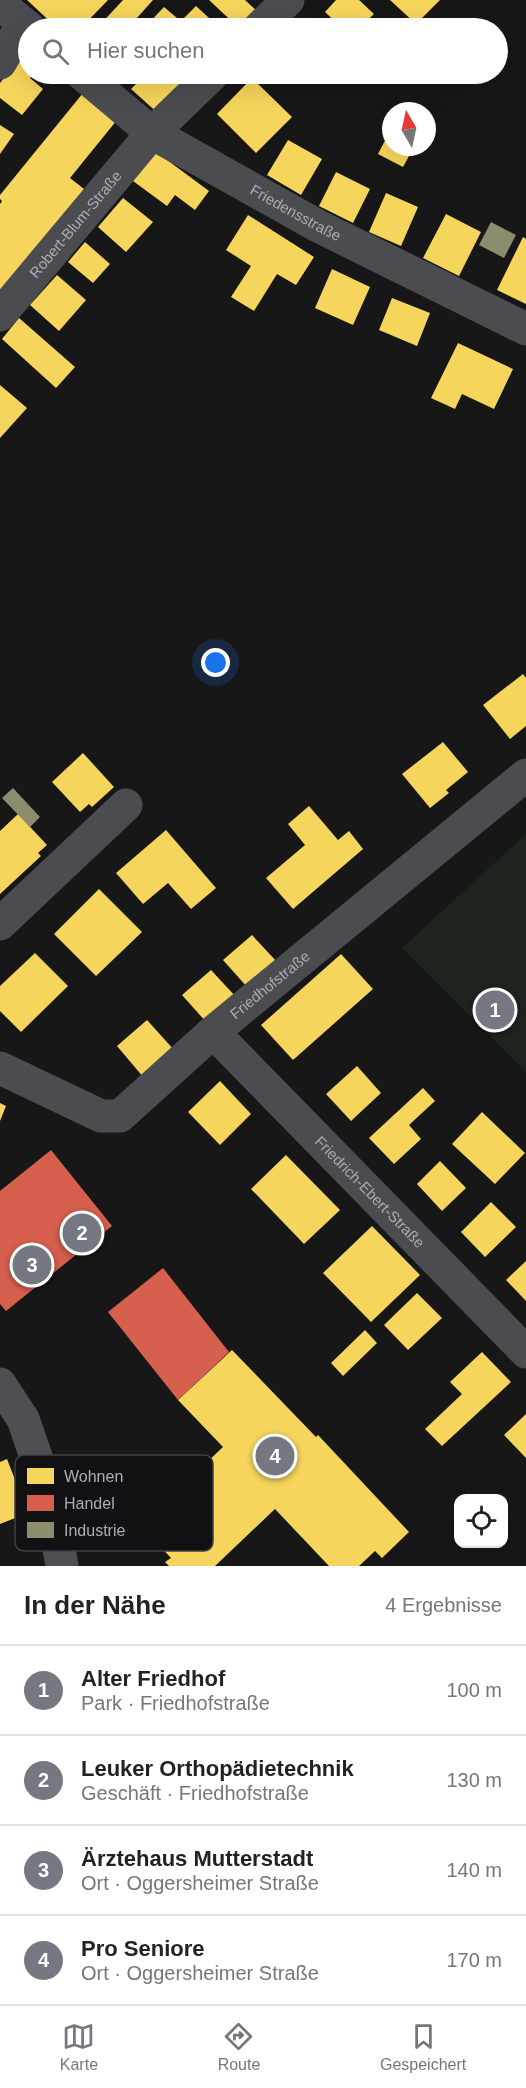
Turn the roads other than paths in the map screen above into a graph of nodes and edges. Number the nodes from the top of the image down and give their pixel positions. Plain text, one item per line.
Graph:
1 (288, 0) edge
2 (17, 18) edge
3 (269, 18) edge
4 (0, 63) edge
5 (94, 84) edge
6 (203, 84) edge
7 (152, 133) junction
8 (0, 315) edge
9 (526, 329) edge
10 (526, 775) edge
11 (126, 805) dead end
12 (0, 924) edge
13 (213, 1032) junction
14 (0, 1068) edge
15 (526, 1352) edge
16 (0, 1384) edge
17 (36, 1455) edge
18 (60, 1551) edge
19 (63, 1566) edge

1 - 3 street
2 - 4 street
5 - 7 street, Friedensstraße
6 - 7 street, Robert-Blum-Straße
7 - 8 street, Robert-Blum-Straße
7 - 9 street, Friedensstraße
10 - 13 street, Friedhofstraße
11 - 12 street
13 - 14 street, Friedhofstraße
13 - 15 street, Friedrich-Ebert-Straße
16 - 17 main road
18 - 19 main road

